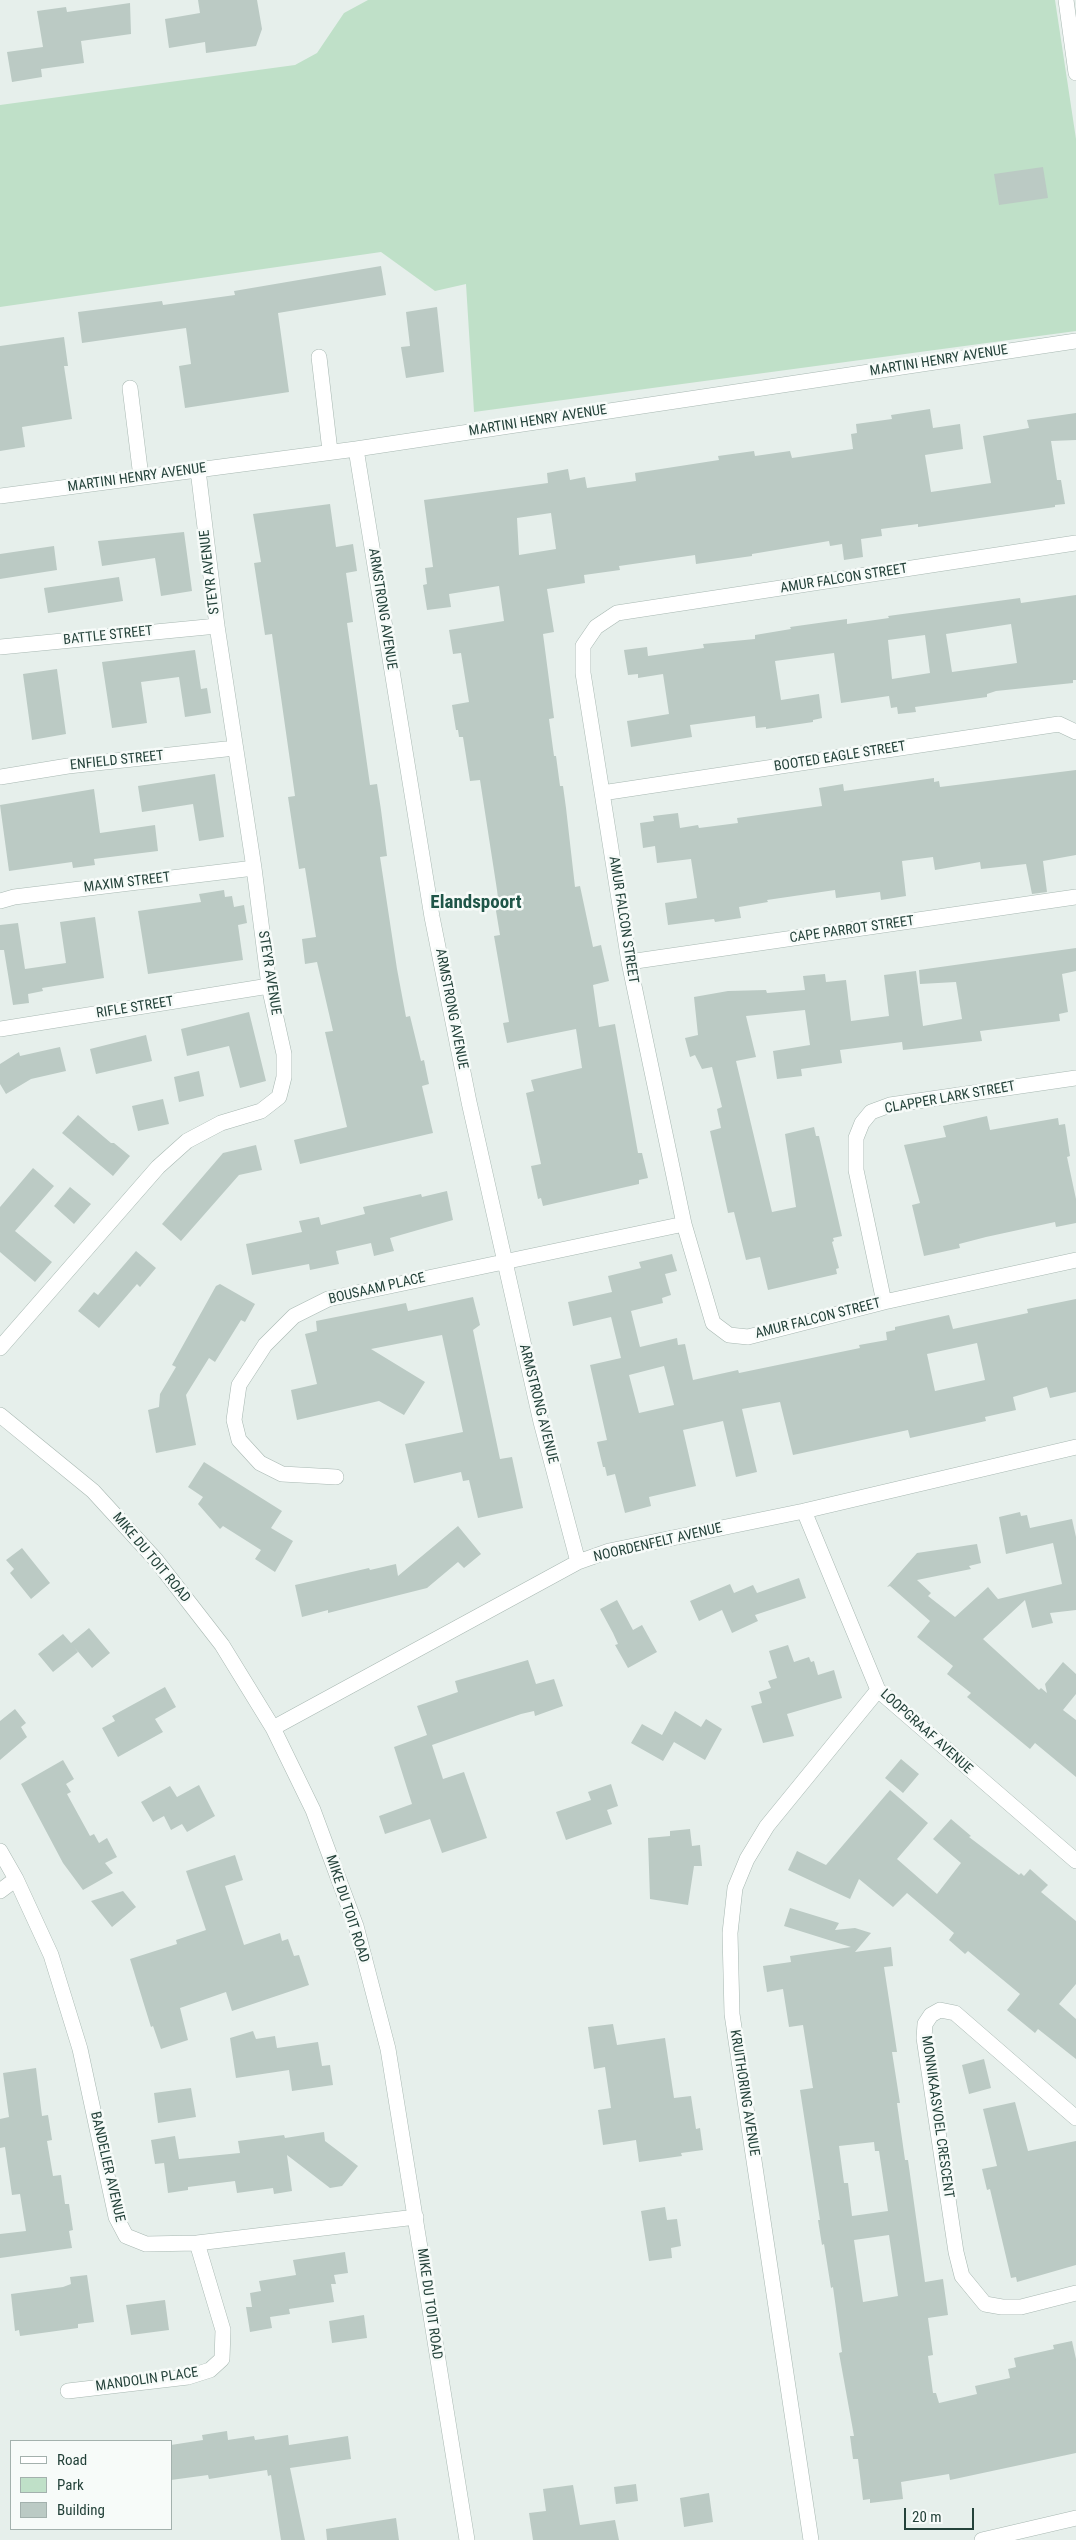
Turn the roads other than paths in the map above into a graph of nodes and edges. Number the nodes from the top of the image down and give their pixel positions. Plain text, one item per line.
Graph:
1 (1066, 0) edge
2 (1076, 73) edge
3 (1076, 341) edge
4 (319, 357) dead end
5 (130, 388) dead end
6 (356, 448) junction
7 (330, 451) junction
8 (198, 470) junction
9 (141, 477) junction
10 (0, 496) edge
11 (1076, 543) edge
12 (217, 626) junction
13 (0, 647) edge
14 (1076, 732) edge
15 (235, 748) junction
16 (0, 777) edge
17 (602, 793) junction
18 (254, 868) junction
19 (1076, 897) edge
20 (0, 901) edge
21 (629, 962) junction
22 (269, 986) junction
23 (0, 1030) edge
24 (1076, 1078) edge
25 (684, 1224) junction
26 (1076, 1260) edge
27 (504, 1262) junction
28 (884, 1302) junction
29 (0, 1348) edge
30 (0, 1415) edge
31 (1076, 1447) edge
32 (336, 1477) dead end
33 (804, 1511) junction
34 (578, 1562) junction
35 (878, 1690) junction
36 (273, 1728) junction
37 (0, 1851) edge
38 (1076, 1861) edge
39 (16, 1879) junction
40 (0, 1891) edge
41 (1076, 2118) edge
42 (416, 2217) junction
43 (196, 2243) junction
44 (1076, 2293) edge
45 (68, 2391) dead end
46 (1076, 2518) edge
47 (467, 2540) edge
48 (811, 2540) edge
49 (982, 2540) edge

1 - 2 street
3 - 6 street, MARTINI HENRY AVENUE
4 - 7 street
5 - 9 street
6 - 7 street, MARTINI HENRY AVENUE
6 - 27 street, ARMSTRONG AVENUE
7 - 8 street, MARTINI HENRY AVENUE
8 - 9 street, MARTINI HENRY AVENUE
8 - 12 street, STEYR AVENUE
9 - 10 street, MARTINI HENRY AVENUE
11 - 17 street, AMUR FALCON STREET
12 - 13 street, BATTLE STREET
12 - 15 street, STEYR AVENUE
14 - 17 street, BOOTED EAGLE STREET
15 - 16 street, ENFIELD STREET
15 - 18 street, STEYR AVENUE
17 - 21 street, AMUR FALCON STREET
18 - 20 street, MAXIM STREET
18 - 22 street, STEYR AVENUE
19 - 21 street, CAPE PARROT STREET
21 - 25 street, AMUR FALCON STREET
22 - 23 street, RIFLE STREET
22 - 29 street, STEYR AVENUE
24 - 28 street, CLAPPER LARK STREET
25 - 27 street, BOUSAAM PLACE
25 - 28 street, AMUR FALCON STREET
26 - 28 street, AMUR FALCON STREET
27 - 32 street, BOUSAAM PLACE
27 - 34 street, ARMSTRONG AVENUE
30 - 36 street, MIKE DU TOIT ROAD
31 - 33 street, NOORDENFELT AVENUE
33 - 34 street, NOORDENFELT AVENUE
33 - 35 street, LOOPGRAAF AVENUE
34 - 36 street, NOORDENFELT AVENUE
35 - 38 street, LOOPGRAAF AVENUE
35 - 48 street, KRUITHORING AVENUE
36 - 42 street, MIKE DU TOIT ROAD
37 - 39 street, BANDELIER AVENUE
39 - 40 street
39 - 43 street, BANDELIER AVENUE
41 - 44 street, MONNIKAASVOEL CRESCENT
42 - 43 street, BANDELIER AVENUE
42 - 47 street, MIKE DU TOIT ROAD
43 - 45 street, MANDOLIN PLACE
46 - 49 street

